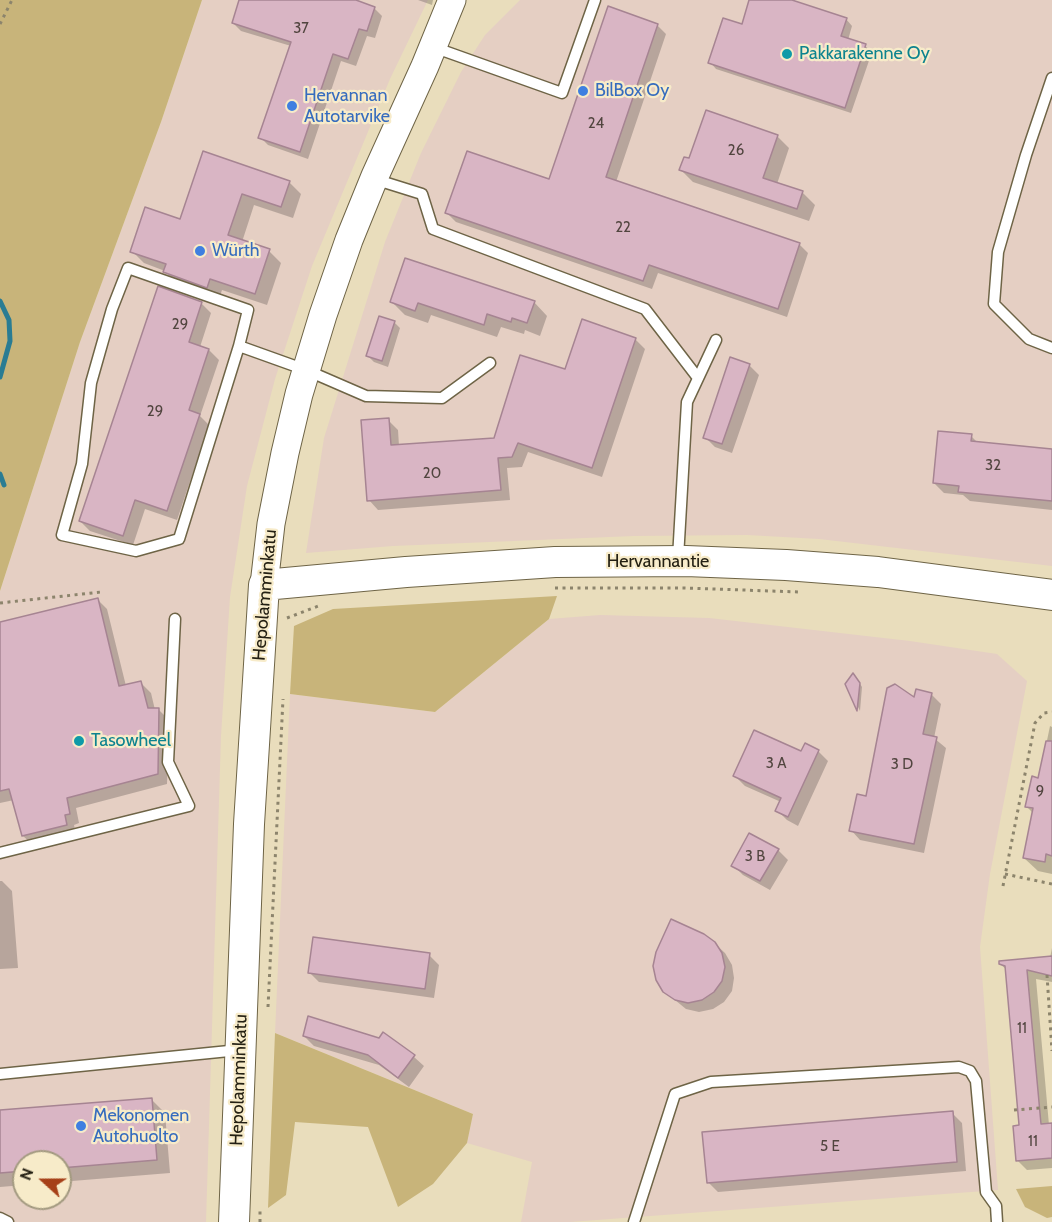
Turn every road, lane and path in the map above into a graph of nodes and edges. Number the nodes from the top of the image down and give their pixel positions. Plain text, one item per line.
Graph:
1 (12, 0) edge
2 (452, 0) edge
3 (595, 0) edge
4 (0, 24) edge
5 (433, 47) junction
6 (1052, 78) edge
7 (374, 179) junction
8 (716, 340) dead end
9 (239, 346) junction
10 (1052, 348) edge
11 (490, 363) dead end
12 (306, 370) junction
13 (698, 378) junction
14 (677, 561) junction
15 (275, 585) junction
16 (550, 588) dead end
17 (101, 592) dead end
18 (803, 592) dead end
19 (1052, 595) edge
20 (0, 603) edge
21 (324, 604) dead end
22 (176, 619) dead end
23 (284, 688) dead end
24 (1052, 712) edge
25 (0, 853) edge
26 (1005, 874) junction
27 (1052, 884) edge
28 (1003, 886) dead end
29 (1047, 975) dead end
30 (268, 1013) dead end
31 (240, 1050) junction
32 (1052, 1051) edge
33 (0, 1074) edge
34 (1052, 1107) edge
35 (1014, 1110) dead end
36 (261, 1200) dead end
37 (0, 1218) edge
38 (8, 1222) edge
39 (234, 1222) edge
40 (260, 1222) edge
41 (633, 1222) edge
42 (997, 1222) edge

1 - 4 path
2 - 5 street, Hepolamminkatu
3 - 5 lane
5 - 7 street, Hepolamminkatu
6 - 10 lane
7 - 12 street, Hepolamminkatu
7 - 13 lane
8 - 13 lane
9 - 9 lane
9 - 12 lane
11 - 12 lane
12 - 15 street, Hepolamminkatu
13 - 14 lane
14 - 15 main road, Hervannantie
14 - 19 main road, Hervannantie
15 - 21 path
15 - 31 main road, Hepolamminkatu
16 - 18 path
17 - 20 path
22 - 25 lane
23 - 30 path
24 - 26 path
26 - 27 path
26 - 28 path
29 - 32 path
31 - 33 lane
31 - 39 main road, Hepolamminkatu
34 - 35 path
36 - 40 path
37 - 38 lane
41 - 42 lane

